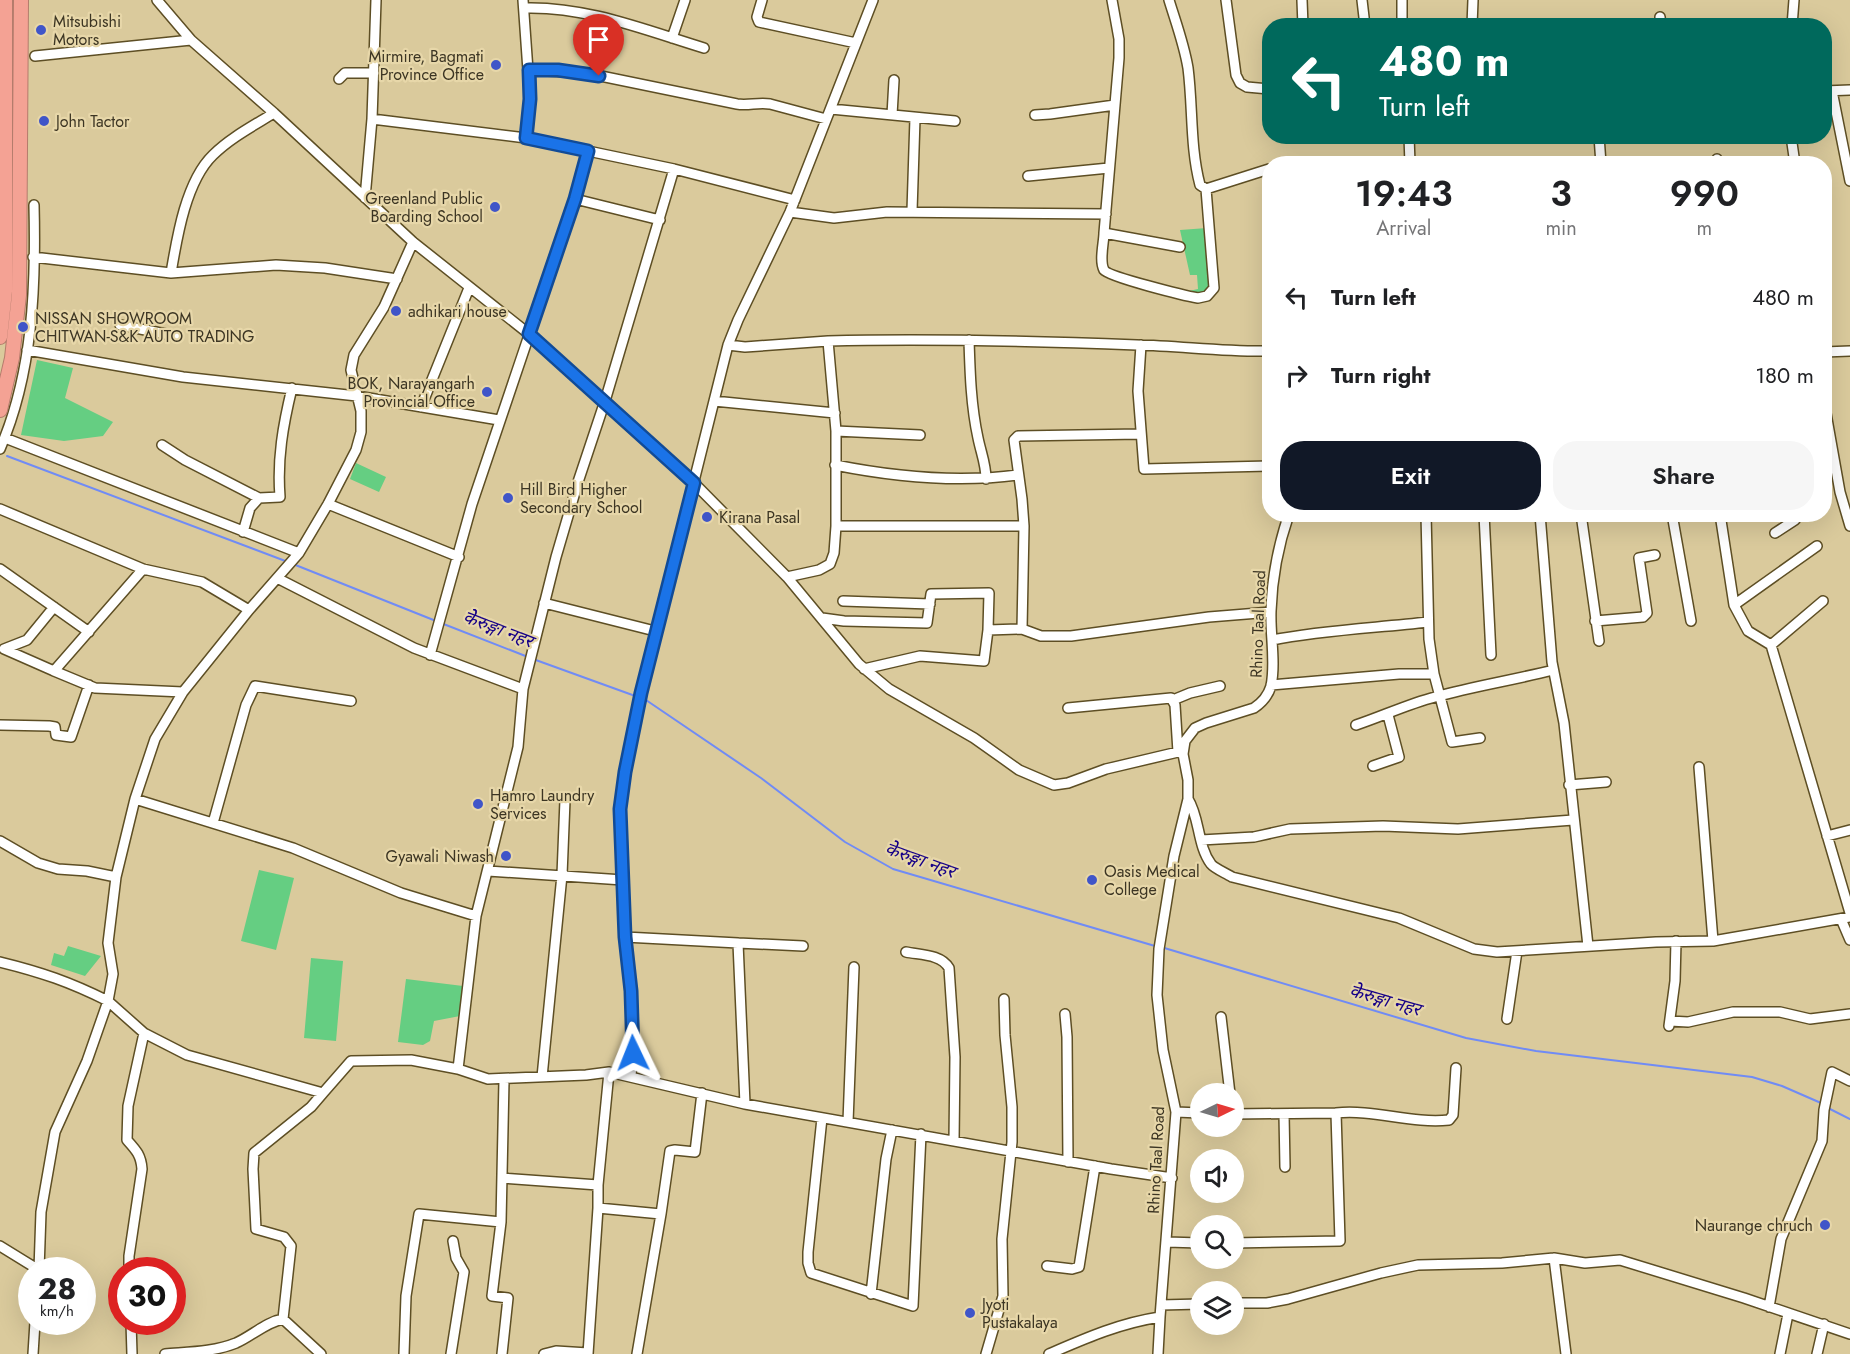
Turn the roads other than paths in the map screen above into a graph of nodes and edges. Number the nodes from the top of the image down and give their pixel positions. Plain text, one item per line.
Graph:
1 (5, 0) edge
2 (21, 0) edge
3 (157, 0) edge
4 (376, 0) edge
5 (685, 0) edge
6 (762, 0) edge
7 (873, 0) edge
8 (1112, 0) edge
9 (1169, 0) edge
10 (1226, 0) edge
11 (1302, 0) edge
12 (1362, 0) edge
13 (1402, 0) edge
14 (1473, 0) edge
15 (1794, 0) edge
16 (523, 4) edge
17 (1303, 18) edge
18 (1364, 18) edge
19 (1402, 18) edge
20 (1473, 18) edge
21 (1793, 18) edge
22 (672, 38) junction
23 (191, 40) junction
24 (856, 44) junction
25 (704, 48) dead end
26 (35, 56) dead end
27 (529, 70) junction
28 (374, 73) junction
29 (339, 79) dead end
30 (894, 80) dead end
31 (1262, 88) edge
32 (1850, 90) edge
33 (1832, 91) edge
34 (1115, 105) junction
35 (1832, 107) edge
36 (831, 109) junction
37 (274, 113) junction
38 (892, 115) junction
39 (1035, 115) dead end
40 (915, 118) junction
41 (372, 119) junction
42 (826, 119) junction
43 (955, 121) dead end
44 (526, 138) junction
45 (588, 151) junction
46 (1109, 168) junction
47 (674, 169) junction
48 (1262, 171) edge
49 (1028, 176) dead end
50 (1850, 181) edge
51 (1206, 189) junction
52 (365, 198) junction
53 (575, 199) junction
54 (795, 200) junction
55 (34, 205) dead end
56 (912, 211) junction
57 (790, 212) junction
58 (1106, 214) junction
59 (660, 220) junction
60 (1104, 233) junction
61 (413, 242) junction
62 (1180, 247) dead end
63 (33, 257) junction
64 (171, 273) junction
65 (397, 279) junction
66 (469, 288) junction
67 (120, 325) dead end
68 (529, 334) junction
69 (176, 336) dead end
70 (0, 337) edge
71 (969, 340) junction
72 (828, 342) junction
73 (728, 345) junction
74 (1140, 345) junction
75 (27, 350) junction
76 (1262, 351) edge
77 (1850, 351) edge
78 (1832, 352) edge
79 (292, 388) junction
80 (357, 396) junction
81 (605, 401) junction
82 (714, 401) junction
83 (421, 407) junction
84 (0, 410) edge
85 (835, 413) junction
86 (499, 420) junction
87 (836, 431) junction
88 (1140, 434) junction
89 (920, 435) dead end
90 (5, 438) junction
91 (162, 445) dead end
92 (0, 449) edge
93 (1832, 453) edge
94 (835, 465) junction
95 (1262, 466) edge
96 (1018, 476) junction
97 (986, 479) junction
98 (694, 483) junction
99 (259, 498) junction
100 (328, 504) junction
101 (0, 509) edge
102 (1287, 522) edge
103 (1426, 522) edge
104 (1484, 522) edge
105 (1541, 522) edge
106 (1582, 522) edge
107 (1672, 522) edge
108 (1721, 522) edge
109 (1792, 522) edge
110 (836, 526) junction
111 (1024, 526) junction
112 (1850, 526) edge
113 (243, 532) junction
114 (1775, 533) dead end
115 (1817, 546) dead end
116 (297, 555) junction
117 (1655, 555) dead end
118 (459, 557) junction
119 (0, 569) edge
120 (143, 569) junction
121 (787, 577) junction
122 (277, 578) junction
123 (843, 601) dead end
124 (1823, 601) dead end
125 (544, 603) junction
126 (930, 604) junction
127 (1734, 605) junction
128 (54, 607) junction
129 (249, 609) junction
130 (1271, 612) junction
131 (822, 618) junction
132 (1595, 621) junction
133 (1691, 621) dead end
134 (1428, 622) junction
135 (1022, 629) junction
136 (988, 630) junction
137 (656, 631) junction
138 (89, 632) junction
139 (1272, 640) junction
140 (1599, 641) dead end
141 (1771, 645) junction
142 (2, 648) edge
143 (430, 655) junction
144 (1491, 655) dead end
145 (864, 669) junction
146 (1554, 670) junction
147 (54, 671) junction
148 (1434, 674) junction
149 (89, 685) junction
150 (1271, 685) junction
151 (1220, 686) dead end
152 (523, 690) junction
153 (183, 692) junction
154 (1438, 696) junction
155 (1173, 700) junction
156 (351, 701) dead end
157 (1068, 708) dead end
158 (1388, 714) junction
159 (0, 725) edge
160 (1356, 725) dead end
161 (1480, 738) dead end
162 (1180, 753) junction
163 (1373, 766) dead end
164 (1699, 767) dead end
165 (1606, 782) dead end
166 (1569, 785) junction
167 (135, 799) junction
168 (1188, 799) junction
169 (565, 800) dead end
170 (1573, 820) junction
171 (213, 823) junction
172 (1850, 830) edge
173 (1827, 836) junction
174 (1201, 840) junction
175 (0, 841) edge
176 (488, 871) junction
177 (562, 875) junction
178 (116, 877) junction
179 (623, 880) junction
180 (476, 916) junction
181 (1847, 916) edge
182 (625, 937) junction
183 (1850, 940) edge
184 (1713, 941) junction
185 (1676, 942) junction
186 (738, 943) junction
187 (803, 946) dead end
188 (1588, 946) junction
189 (1517, 951) junction
190 (906, 952) dead end
191 (0, 962) edge
192 (855, 968) dead end
193 (1004, 999) dead end
194 (108, 1001) junction
195 (1065, 1014) dead end
196 (1850, 1014) edge
197 (1221, 1017) dead end
198 (1508, 1019) dead end
199 (144, 1033) junction
200 (1456, 1068) dead end
201 (458, 1069) junction
202 (609, 1072) junction
203 (631, 1076) junction
204 (542, 1077) junction
205 (504, 1080) junction
206 (1850, 1081) edge
207 (1229, 1083) edge
208 (702, 1093) junction
209 (323, 1094) junction
210 (745, 1104) junction
211 (1176, 1112) junction
212 (1190, 1113) edge
213 (1336, 1113) junction
214 (1244, 1114) edge
215 (1284, 1114) junction
216 (822, 1118) junction
217 (848, 1122) junction
218 (892, 1130) junction
219 (921, 1134) junction
220 (954, 1142) junction
221 (1011, 1150) junction
222 (1068, 1162) junction
223 (1095, 1167) junction
224 (1285, 1167) dead end
225 (502, 1178) junction
226 (1172, 1178) junction
227 (598, 1185) junction
228 (598, 1208) junction
229 (661, 1214) junction
230 (501, 1222) junction
231 (453, 1241) dead end
232 (1167, 1242) junction
233 (1190, 1243) edge
234 (1244, 1243) edge
235 (0, 1246) edge
236 (18, 1257) edge
237 (39, 1257) edge
238 (129, 1257) edge
239 (1554, 1258) junction
240 (1047, 1266) dead end
241 (871, 1294) junction
242 (1244, 1303) edge
243 (1190, 1304) edge
244 (1161, 1305) junction
245 (1769, 1308) junction
246 (1788, 1314) junction
247 (1160, 1317) junction
248 (283, 1319) junction
249 (1824, 1324) junction
250 (1850, 1334) edge
251 (34, 1335) edge
252 (131, 1335) edge
253 (180, 1353) edge
254 (33, 1354) edge
255 (132, 1354) edge
256 (165, 1354) edge
257 (321, 1354) edge
258 (404, 1354) edge
259 (451, 1354) edge
260 (502, 1354) edge
261 (544, 1354) edge
262 (588, 1354) edge
263 (637, 1354) edge
264 (986, 1354) edge
265 (1049, 1354) edge
266 (1158, 1354) edge
267 (1566, 1354) edge
268 (1780, 1354) edge
269 (1817, 1354) edge

1 - 70 highway
2 - 84 highway
3 - 23 street
4 - 28 street
5 - 22 street
6 - 24 street
7 - 24 street
8 - 34 street
9 - 51 street
10 - 31 street
11 - 17 street
12 - 18 street
13 - 19 street
14 - 20 street
15 - 21 street
16 - 22 street
16 - 27 street
22 - 25 street
23 - 26 street
23 - 37 street
24 - 36 street
27 - 42 street
27 - 44 street
28 - 29 street
28 - 41 street
30 - 38 street
32 - 33 street
34 - 39 street
34 - 46 street
35 - 50 street
36 - 38 street
36 - 42 street
37 - 52 street
37 - 64 street
38 - 40 street
40 - 43 street
40 - 56 street
41 - 44 street
41 - 52 street
42 - 54 street
44 - 45 street
45 - 47 street
45 - 53 street
46 - 49 street
46 - 58 street
47 - 54 street
47 - 59 street
48 - 51 street
51 - 60 street
52 - 61 street
53 - 59 street
53 - 68 street
54 - 57 street
55 - 63 street
56 - 57 street
56 - 58 street
57 - 73 street
58 - 60 street
59 - 81 street
60 - 62 street
61 - 65 street
61 - 66 street
63 - 64 street
63 - 75 street
64 - 65 street
65 - 80 street
66 - 68 street
66 - 83 street
67 - 69 street
68 - 81 street
68 - 86 street
71 - 72 street
71 - 74 street
71 - 97 street
72 - 73 street
72 - 85 street
73 - 82 street
74 - 76 street
74 - 88 street
75 - 79 street
75 - 90 street
77 - 78 street
79 - 80 street
79 - 99 street
80 - 83 street
80 - 100 street
81 - 98 street
81 - 125 street
82 - 85 street
82 - 98 street
83 - 86 street
85 - 87 street
86 - 118 street
87 - 89 street
87 - 94 street
88 - 95 street
88 - 96 street
90 - 92 street
90 - 113 street
91 - 99 street
93 - 112 street
94 - 97 street
94 - 110 street
96 - 97 street
96 - 111 street
98 - 121 street
98 - 137 street
99 - 113 street
100 - 116 street
100 - 118 street
101 - 120 street
102 - 130 street, Rhino Taal Road
103 - 134 street
104 - 144 street
105 - 146 street
106 - 132 street
107 - 133 street
108 - 127 street
109 - 114 street
110 - 111 street
110 - 121 street
111 - 135 street
113 - 116 street
115 - 127 street
116 - 122 street
117 - 132 street
118 - 143 street
119 - 128 street
120 - 129 street
120 - 138 street
121 - 131 street
122 - 129 street
122 - 143 street
123 - 126 street
124 - 141 street
125 - 137 street
125 - 152 street
126 - 131 street
126 - 136 street
127 - 141 street
128 - 138 street
128 - 142 street
129 - 153 street
130 - 135 street
130 - 139 street, Rhino Taal Road
131 - 145 street
132 - 140 street
134 - 139 street
134 - 148 street
135 - 136 street
136 - 145 street
137 - 179 street
138 - 147 street
139 - 150 street, Rhino Taal Road
141 - 173 street
142 - 147 street
143 - 152 street
145 - 162 street
146 - 154 street
146 - 166 street
147 - 149 street
148 - 150 street
148 - 154 street
149 - 153 street
149 - 159 street
150 - 162 street, Rhino Taal Road
151 - 155 street
152 - 176 street
153 - 167 street
154 - 158 street
154 - 161 street
155 - 157 street
155 - 162 street
156 - 171 street
158 - 160 street
158 - 163 street
162 - 168 street, Rhino Taal Road
164 - 184 street
165 - 166 street
166 - 170 street
167 - 171 street
167 - 178 street
168 - 174 street
168 - 211 street, Rhino Taal Road
169 - 177 street
170 - 174 street
170 - 188 street
171 - 180 street
172 - 173 street
173 - 181 street
174 - 189 street
175 - 178 street
176 - 177 street
176 - 180 street
177 - 179 street
177 - 204 street
178 - 194 street
179 - 182 street
180 - 201 street
181 - 183 street
181 - 184 street
182 - 186 street
182 - 203 street
184 - 185 street
185 - 188 street
185 - 196 street
186 - 187 street
186 - 210 street
188 - 189 street
189 - 198 street
190 - 220 street
191 - 194 street
192 - 217 street
193 - 221 street
194 - 199 street
194 - 237 street
195 - 222 street
197 - 207 street
199 - 209 street
199 - 238 street
200 - 213 street
201 - 205 street
201 - 209 street
202 - 203 street
202 - 204 street
202 - 227 street
203 - 208 street
204 - 205 street
205 - 225 street
206 - 245 street
208 - 210 street
208 - 229 street
209 - 248 street
210 - 216 street
211 - 212 street
211 - 226 street, Rhino Taal Road
213 - 215 street
213 - 234 street
214 - 215 street
215 - 224 street
216 - 217 street
216 - 241 street
217 - 218 street
218 - 219 street
218 - 241 street
219 - 220 street
219 - 241 street
220 - 221 street
221 - 222 street
221 - 264 street
222 - 223 street
223 - 226 street
223 - 240 street
225 - 227 street
225 - 230 street
226 - 232 street, Rhino Taal Road
227 - 228 street
228 - 229 street
228 - 262 street
229 - 263 street
230 - 258 street
230 - 260 street
231 - 259 street
232 - 233 street
232 - 244 street, Rhino Taal Road
235 - 236 street
239 - 242 street
239 - 245 street
239 - 267 street
243 - 244 street
244 - 247 street, Rhino Taal Road
245 - 246 street
246 - 249 street
246 - 268 street
247 - 265 street
247 - 266 street, Rhino Taal Road
248 - 253 street
248 - 257 street
249 - 250 street
249 - 269 street
251 - 254 street
252 - 255 street
253 - 256 street
261 - 262 street

